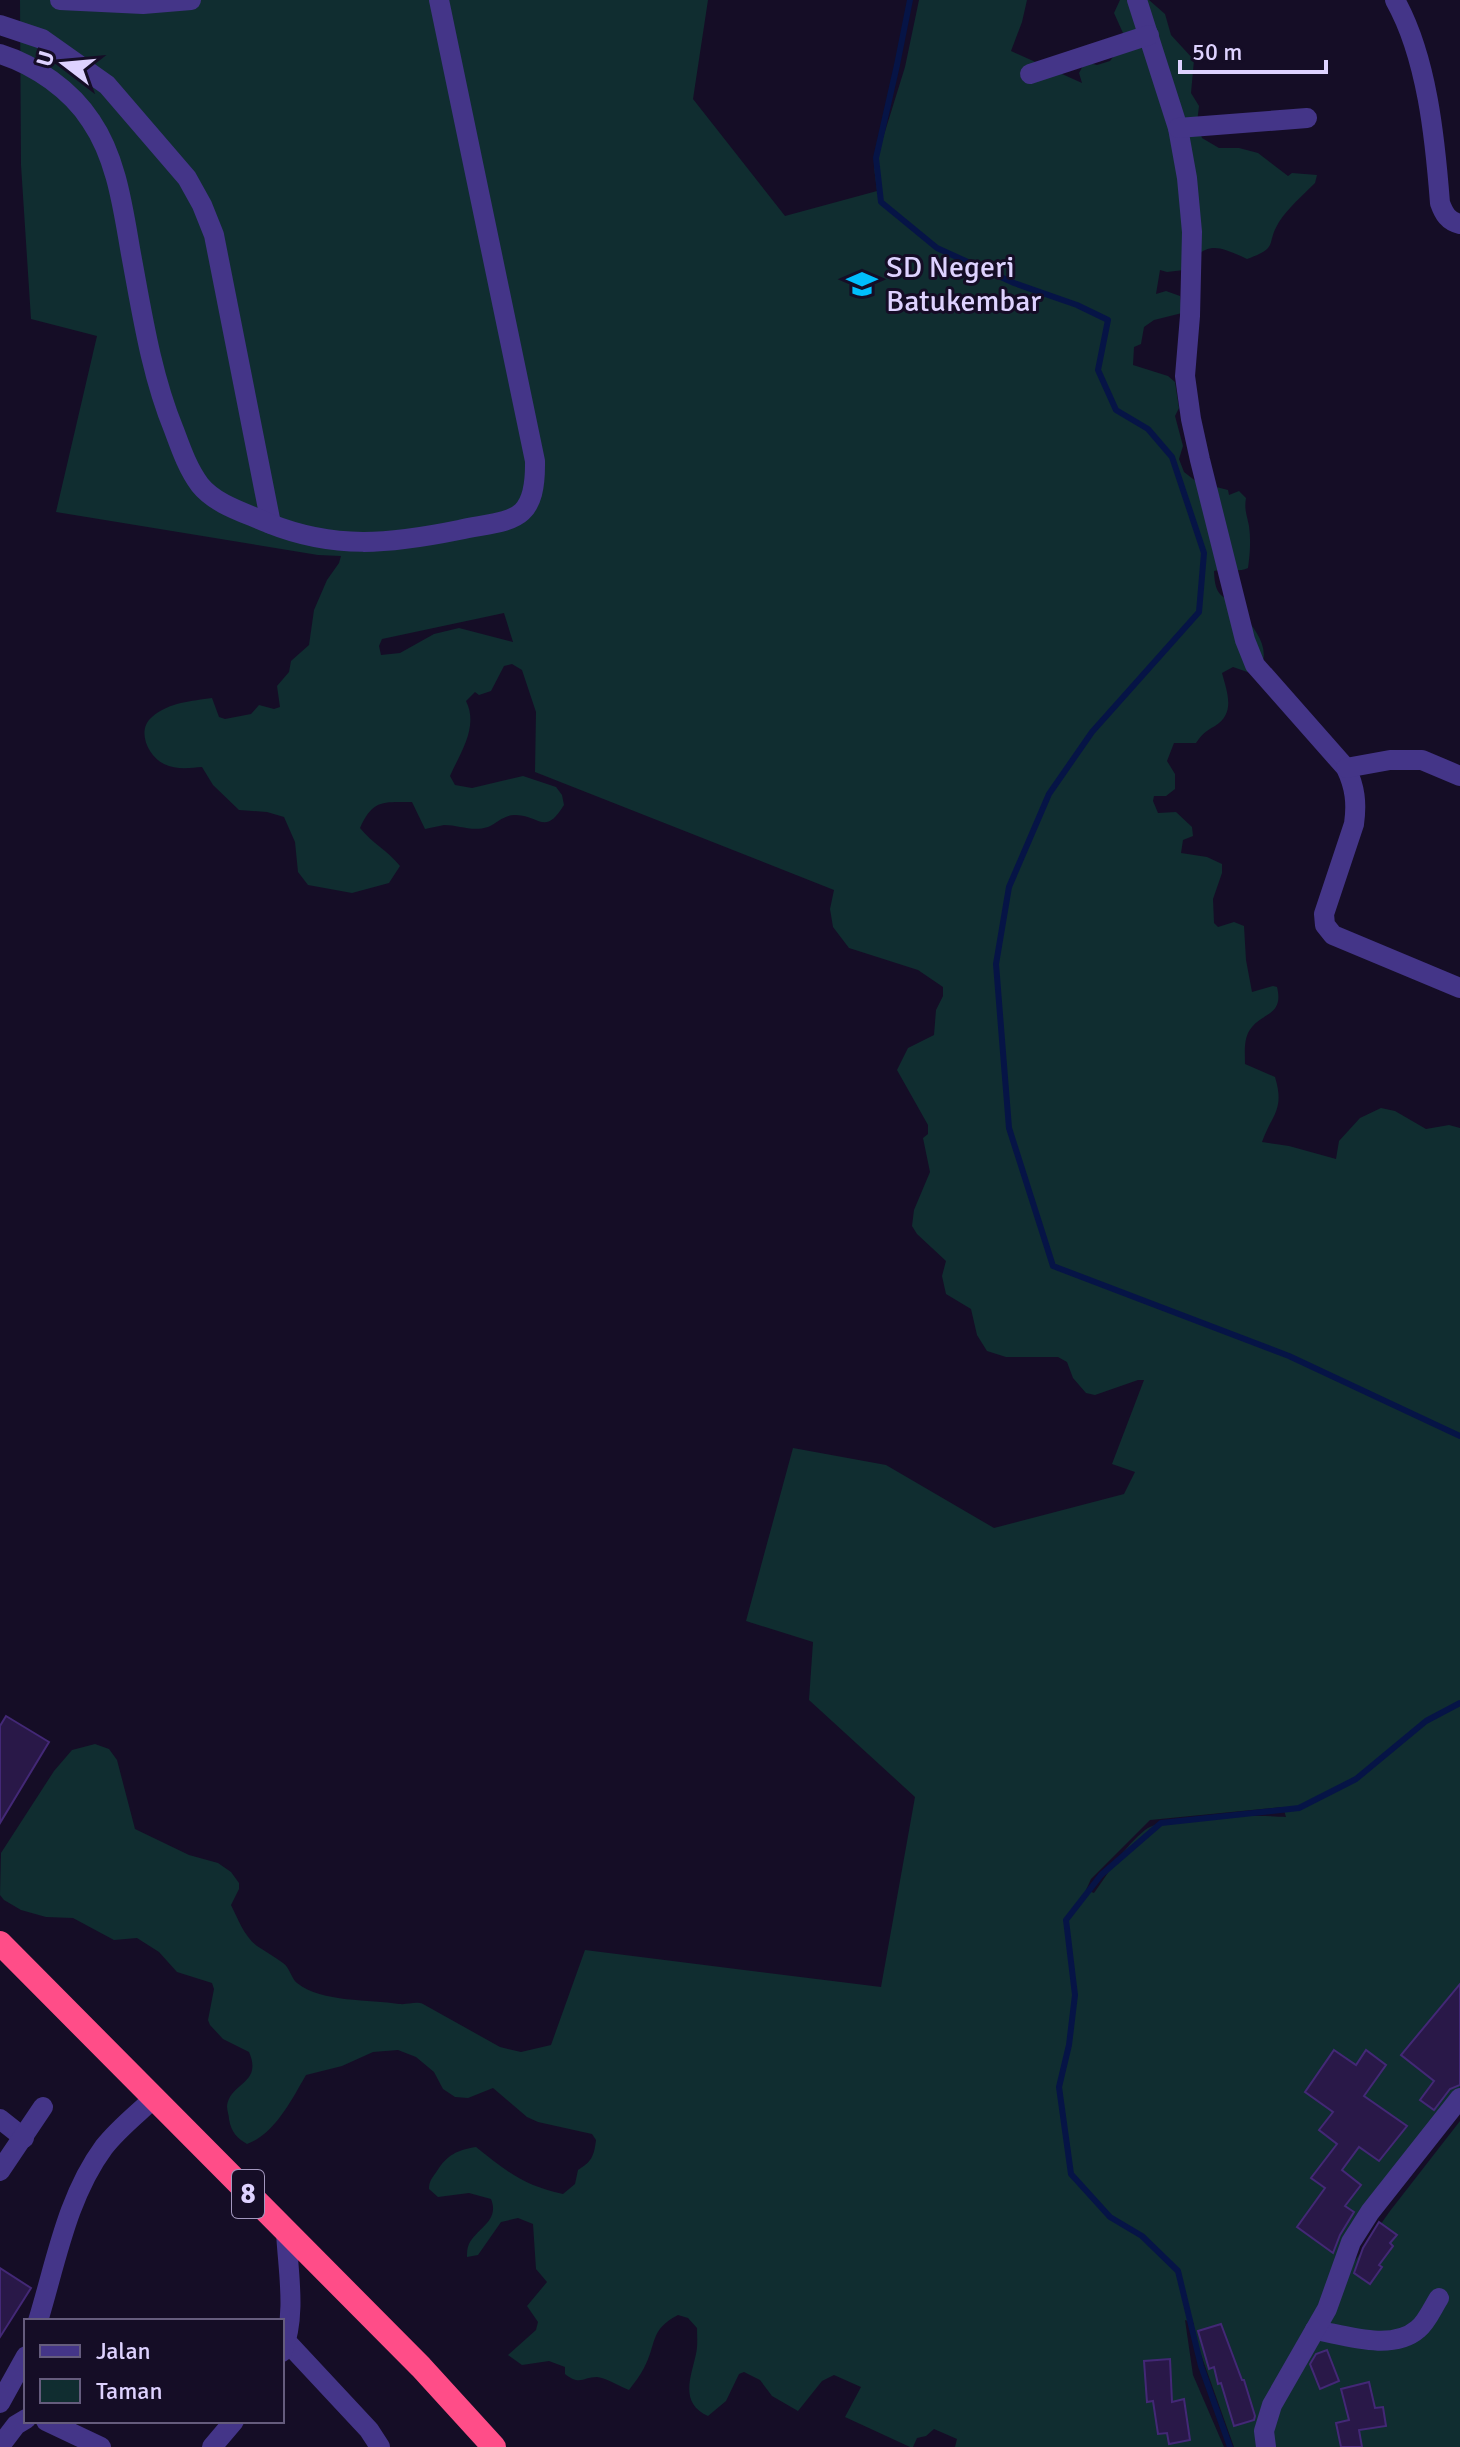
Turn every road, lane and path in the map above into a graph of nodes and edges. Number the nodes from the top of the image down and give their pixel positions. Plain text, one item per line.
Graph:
1 (60, 0) edge
2 (191, 0) edge
3 (439, 0) edge
4 (1137, 0) edge
5 (1395, 0) edge
6 (0, 25) edge
7 (1149, 35) junction
8 (0, 54) edge
9 (1030, 74) dead end
10 (1307, 118) dead end
11 (1178, 128) junction
12 (1460, 224) edge
13 (271, 524) junction
14 (1346, 768) junction
15 (1460, 776) edge
16 (1460, 988) edge
17 (2, 1950) edge
18 (1460, 2098) edge
19 (153, 2099) junction
20 (43, 2107) dead end
21 (0, 2119) edge
22 (24, 2138) junction
23 (0, 2171) edge
24 (286, 2232) junction
25 (1439, 2298) dead end
26 (39, 2319) edge
27 (1315, 2330) junction
28 (284, 2347) edge
29 (24, 2360) edge
30 (0, 2403) edge
31 (24, 2420) edge
32 (50, 2423) edge
33 (232, 2423) edge
34 (0, 2446) edge
35 (101, 2447) edge
36 (212, 2447) edge
37 (380, 2447) edge
38 (494, 2447) edge
39 (1266, 2447) edge

1 - 2 street
3 - 13 street
4 - 7 street
5 - 12 street
6 - 13 street
7 - 9 street
7 - 11 street
8 - 13 street
10 - 11 street
11 - 14 street
14 - 15 street
14 - 16 street
17 - 19 highway, 8
18 - 27 street
19 - 24 highway, 8
19 - 26 street
20 - 22 street
21 - 22 street
22 - 23 street
24 - 28 street
24 - 38 highway, 8
25 - 27 street
27 - 39 street
28 - 37 street
29 - 30 street
31 - 34 street
32 - 35 street
33 - 36 street

